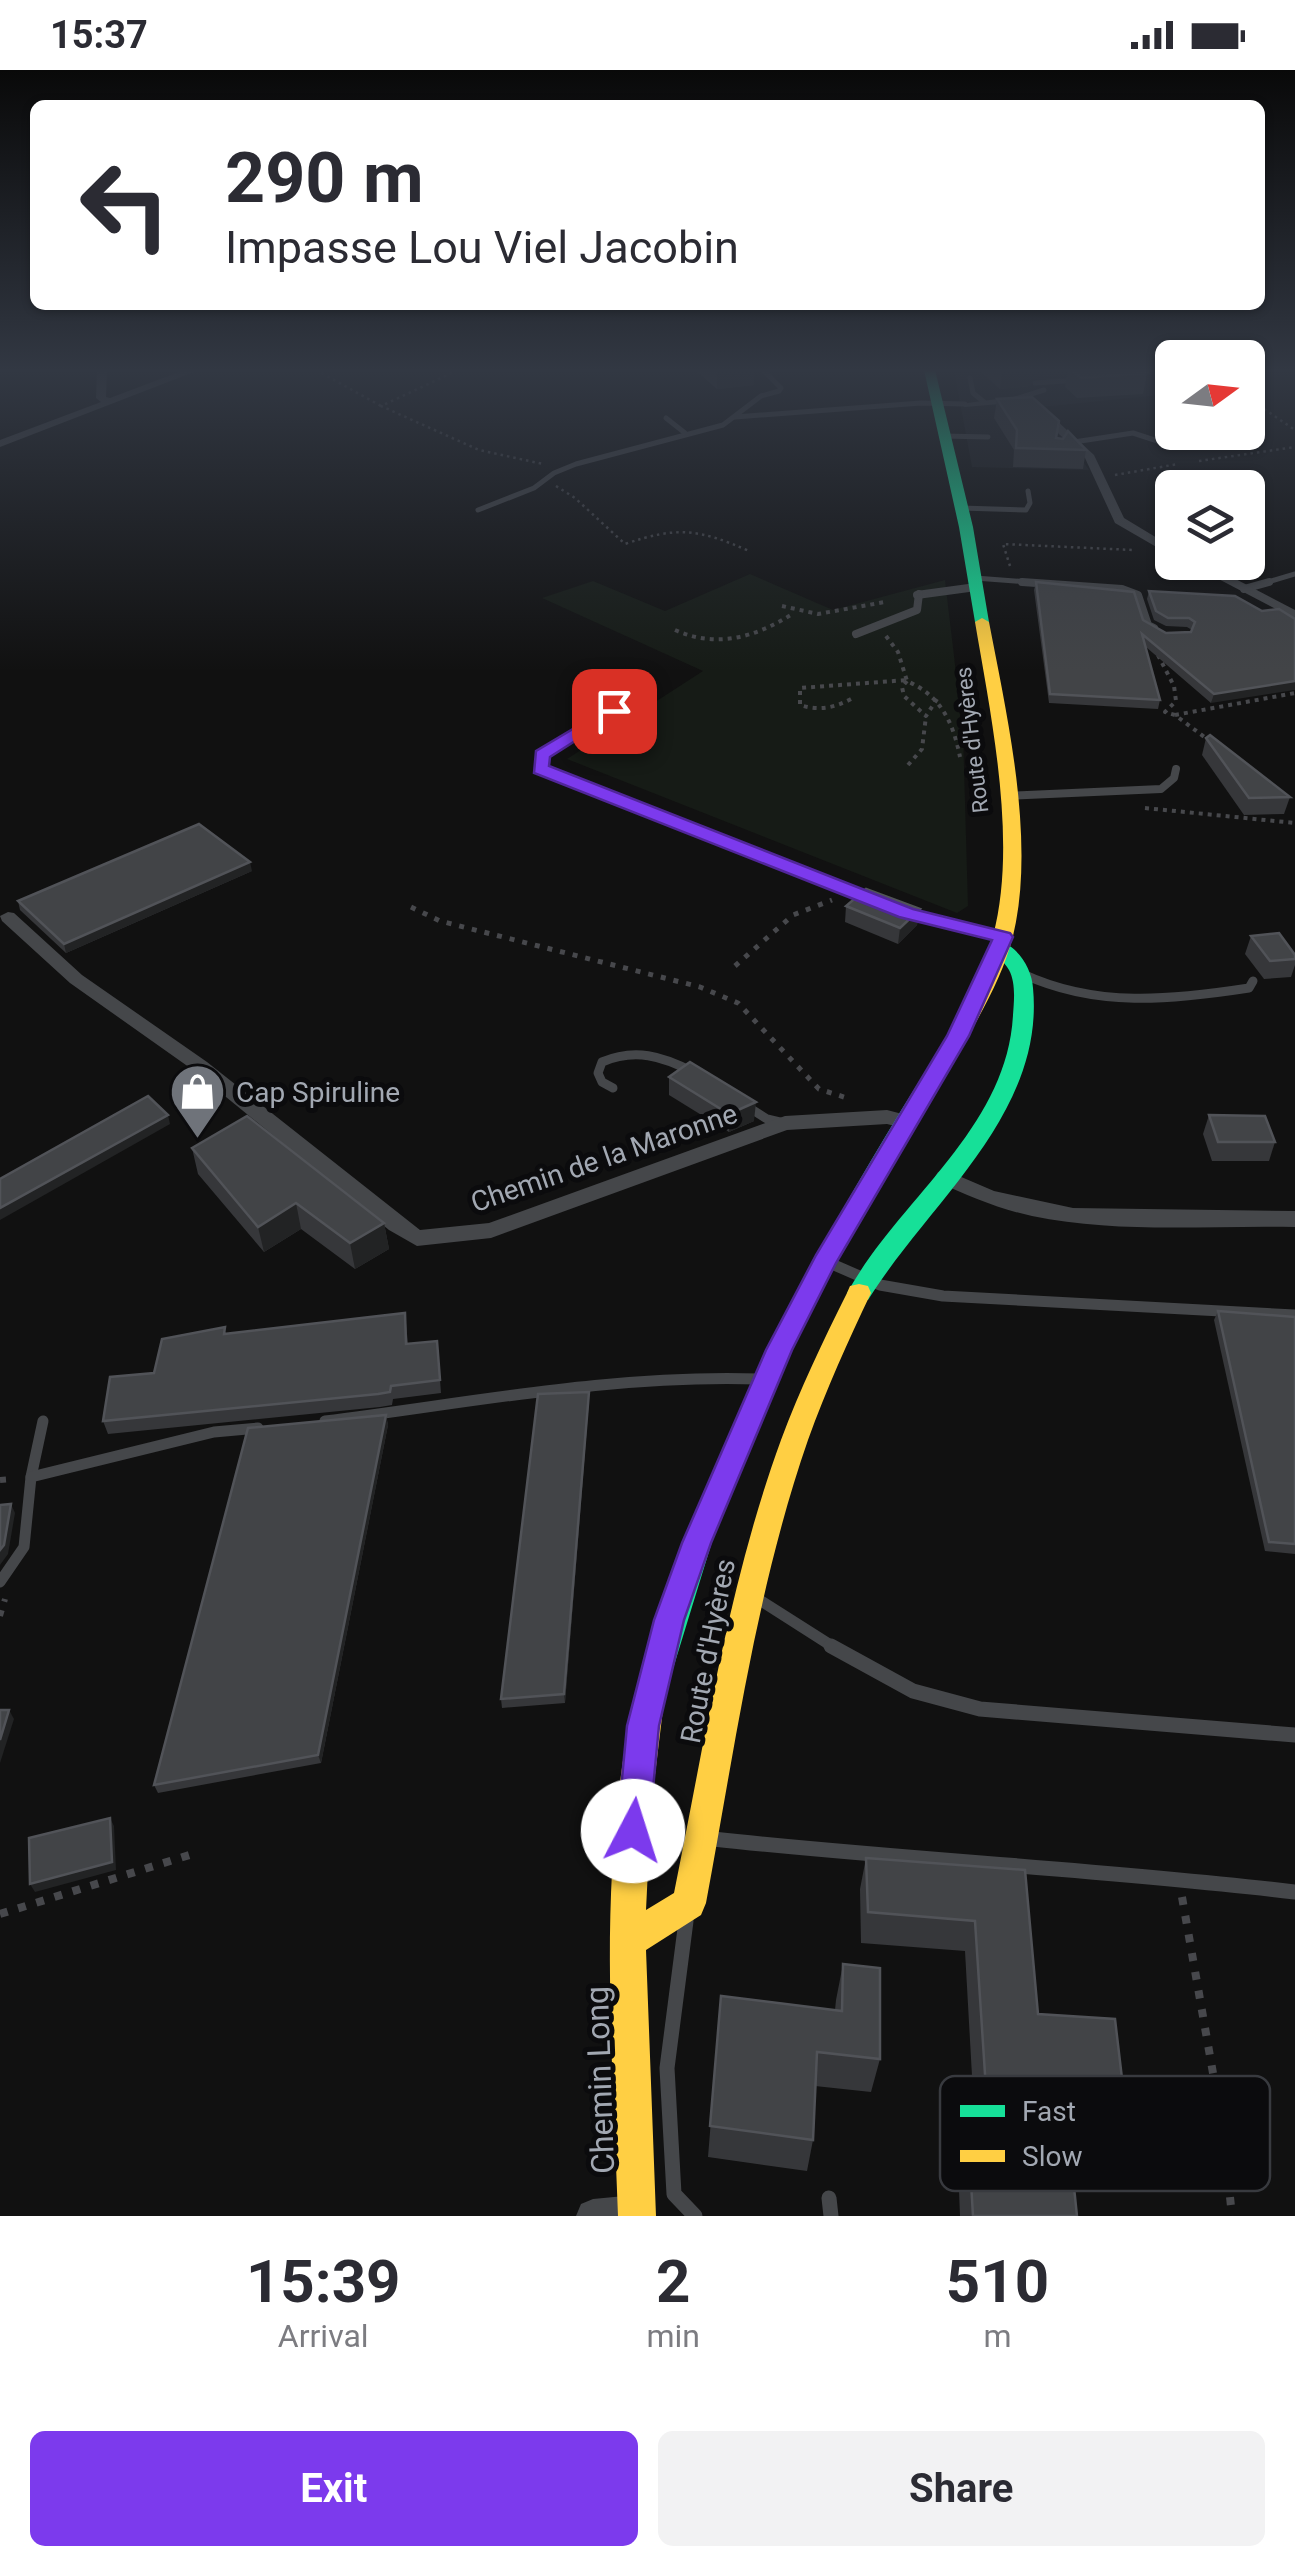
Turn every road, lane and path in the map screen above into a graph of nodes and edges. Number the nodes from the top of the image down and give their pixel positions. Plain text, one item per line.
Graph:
1 (564, 470) edge
2 (957, 470) edge
3 (1097, 470) edge
4 (1141, 470) edge
5 (1100, 477) junction
6 (544, 481) junction
7 (1028, 491) dead end
8 (478, 510) dead end
9 (965, 514) junction
10 (1155, 542) edge
11 (749, 551) dead end
12 (1139, 551) dead end
13 (1295, 574) edge
14 (1014, 579) junction
15 (1227, 580) edge
16 (975, 583) junction
17 (1244, 588) junction
18 (918, 594) junction
19 (782, 606) dead end
20 (794, 614) junction
21 (1295, 615) edge
22 (878, 626) junction
23 (675, 630) dead end
24 (856, 634) dead end
25 (1164, 634) joint
26 (907, 680) junction
27 (602, 690) dead end
28 (1295, 693) edge
29 (937, 699) junction
30 (851, 700) dead end
31 (1175, 715) junction
32 (926, 716) junction
33 (1219, 748) edge
34 (960, 756) dead end
35 (908, 764) dead end
36 (1176, 769) dead end
37 (1004, 796) junction
38 (1142, 808) dead end
39 (1295, 823) edge
40 (844, 887) junction
41 (410, 907) dead end
42 (8, 917) dead end
43 (1001, 942) junction
44 (735, 966) dead end
45 (1022, 974) junction
46 (1253, 981) dead end
47 (707, 1081) edge
48 (613, 1088) dead end
49 (733, 1097) edge
50 (860, 1101) dead end
51 (907, 1122) junction
52 (785, 1123) junction
53 (945, 1177) junction
54 (1295, 1219) edge
55 (824, 1261) junction
56 (867, 1278) junction
57 (1295, 1314) edge
58 (766, 1380) junction
59 (43, 1421) dead end
60 (310, 1422) edge
61 (271, 1426) edge
62 (30, 1477) junction
63 (0, 1582) edge
64 (749, 1594) junction
65 (1295, 1735) edge
66 (633, 1831) joint
67 (702, 1842) junction
68 (199, 1852) dead end
69 (1179, 1879) junction
70 (1295, 1892) edge
71 (688, 1903) junction
72 (0, 1914) edge
73 (628, 1942) junction
74 (1213, 2076) edge
75 (1229, 2191) edge
76 (637, 2214) edge
77 (593, 2216) edge
78 (695, 2216) edge
79 (1232, 2216) edge

1 - 6 lane
2 - 9 main road, Route d'Hyères
3 - 5 street
4 - 5 path
5 - 10 street
6 - 8 lane
6 - 11 path
7 - 9 lane
9 - 16 main road, Route d'Hyères
12 - 14 path
13 - 17 lane
14 - 16 lane
14 - 25 lane
15 - 17 street
16 - 18 lane
16 - 37 main road, Route d'Hyères
17 - 21 street
18 - 20 path
18 - 22 lane
19 - 20 path
20 - 23 path
22 - 24 lane
22 - 26 path
25 - 31 path
26 - 29 path
26 - 30 path
26 - 32 path
27 - 40 lane
28 - 31 path
29 - 32 path
29 - 34 path
31 - 33 path
32 - 35 path
36 - 37 lane
37 - 43 main road, Route d'Hyères
38 - 39 path
40 - 43 lane
40 - 44 path
41 - 50 path
42 - 52 street, Chemin de la Maronne
43 - 45 main road
43 - 51 main road, Route d'Hyères
45 - 46 lane
45 - 53 main road, Route d'Hyères
47 - 48 lane
49 - 52 lane
51 - 52 street, Chemin de la Maronne
51 - 55 main road, Route d'Hyères
53 - 54 street
53 - 56 main road, Route d'Hyères
55 - 56 lane
55 - 58 main road, Route d'Hyères
56 - 57 lane
56 - 64 main road, Route d'Hyères
58 - 60 lane
58 - 66 main road, Route d'Hyères
59 - 62 lane
61 - 62 lane
62 - 63 lane
64 - 65 lane
64 - 67 main road, Route d'Hyères
66 - 73 main road, Chemin Long
67 - 69 lane
67 - 71 main road, Route d'Hyères
68 - 72 path
69 - 70 lane
69 - 74 path
71 - 73 main road
71 - 78 lane
73 - 76 main road, Chemin Long
75 - 79 path
76 - 77 street

